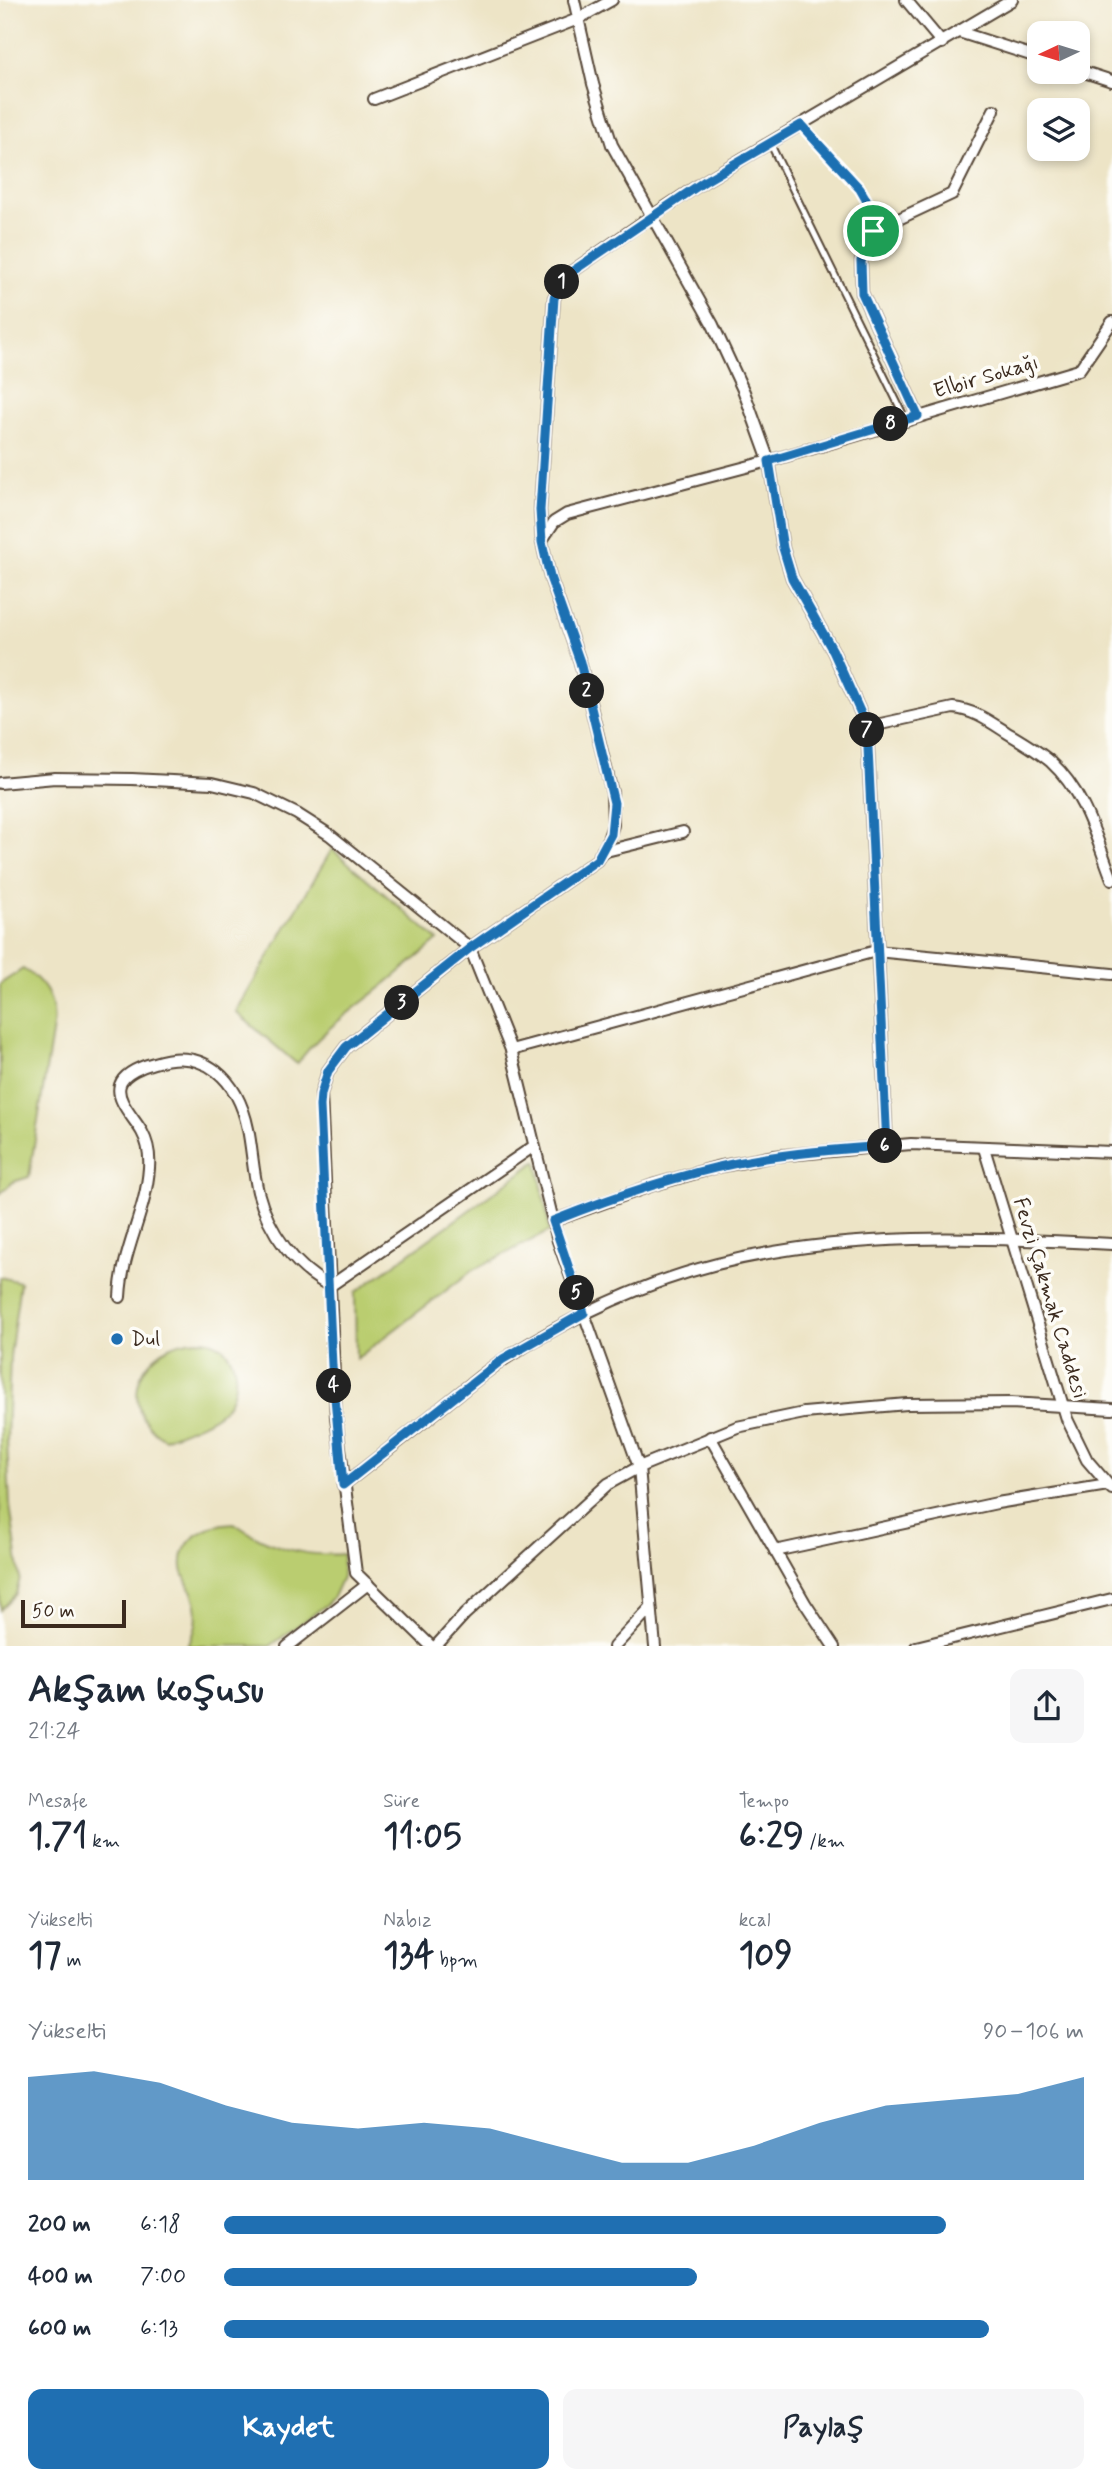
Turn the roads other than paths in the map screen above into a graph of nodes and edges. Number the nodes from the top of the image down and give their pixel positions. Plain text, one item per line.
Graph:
1 (574, 0) edge
2 (612, 0) edge
3 (906, 0) edge
4 (1012, 0) edge
5 (578, 19) junction
6 (959, 32) junction
7 (942, 43) junction
8 (1027, 54) edge
9 (1090, 75) edge
10 (1112, 81) edge
11 (374, 99) dead end
12 (994, 110) dead end
13 (770, 144) junction
14 (652, 216) junction
15 (1110, 327) edge
16 (918, 416) junction
17 (906, 420) junction
18 (769, 461) junction
19 (542, 542) junction
20 (867, 727) junction
21 (0, 783) edge
22 (683, 832) dead end
23 (602, 852) junction
24 (1112, 879) edge
25 (470, 948) junction
26 (876, 951) junction
27 (1112, 974) edge
28 (510, 1050) junction
29 (534, 1146) junction
30 (887, 1146) junction
31 (984, 1148) junction
32 (1112, 1152) edge
33 (553, 1221) junction
34 (1011, 1238) junction
35 (1112, 1244) edge
36 (330, 1286) junction
37 (120, 1297) dead end
38 (584, 1313) junction
39 (1064, 1406) junction
40 (1112, 1409) edge
41 (709, 1437) junction
42 (639, 1467) junction
43 (343, 1485) junction
44 (1110, 1487) edge
45 (775, 1551) junction
46 (368, 1584) junction
47 (1112, 1599) edge
48 (651, 1607) junction
49 (288, 1646) edge
50 (432, 1646) edge
51 (434, 1646) edge
52 (615, 1646) edge
53 (655, 1646) edge
54 (833, 1646) edge
55 (920, 1646) edge

1 - 5 street
2 - 5 street
3 - 7 street
4 - 6 street
5 - 11 street
5 - 14 street
6 - 7 street
6 - 8 street
7 - 13 street
9 - 10 street
12 - 16 street
13 - 14 street
13 - 17 lane
14 - 18 street
14 - 19 street
15 - 16 street, Elbir Sokağı
16 - 17 street, Elbir Sokağı
17 - 18 street, Elbir Sokağı
18 - 19 street, Elbir Sokağı
18 - 20 street
19 - 23 street
20 - 24 street
20 - 26 street
21 - 25 street
22 - 23 street
23 - 25 street
25 - 28 street
25 - 36 street
26 - 27 street
26 - 28 street
26 - 30 street
28 - 29 street
29 - 33 street
29 - 36 street
30 - 31 street
30 - 33 street
31 - 32 street
31 - 34 street, Fevzi Çakmak Caddesi
33 - 38 street
34 - 35 street
34 - 38 street
34 - 39 street, Fevzi Çakmak Caddesi
36 - 37 street
36 - 43 street
38 - 42 street
38 - 43 street
39 - 40 street
39 - 41 street
39 - 44 street, Fevzi Çakmak Caddesi
41 - 42 street
41 - 45 street
42 - 48 street
42 - 51 street
43 - 46 street
44 - 45 street
45 - 54 street
46 - 49 street
46 - 50 street
47 - 55 street
48 - 52 street
48 - 53 street

